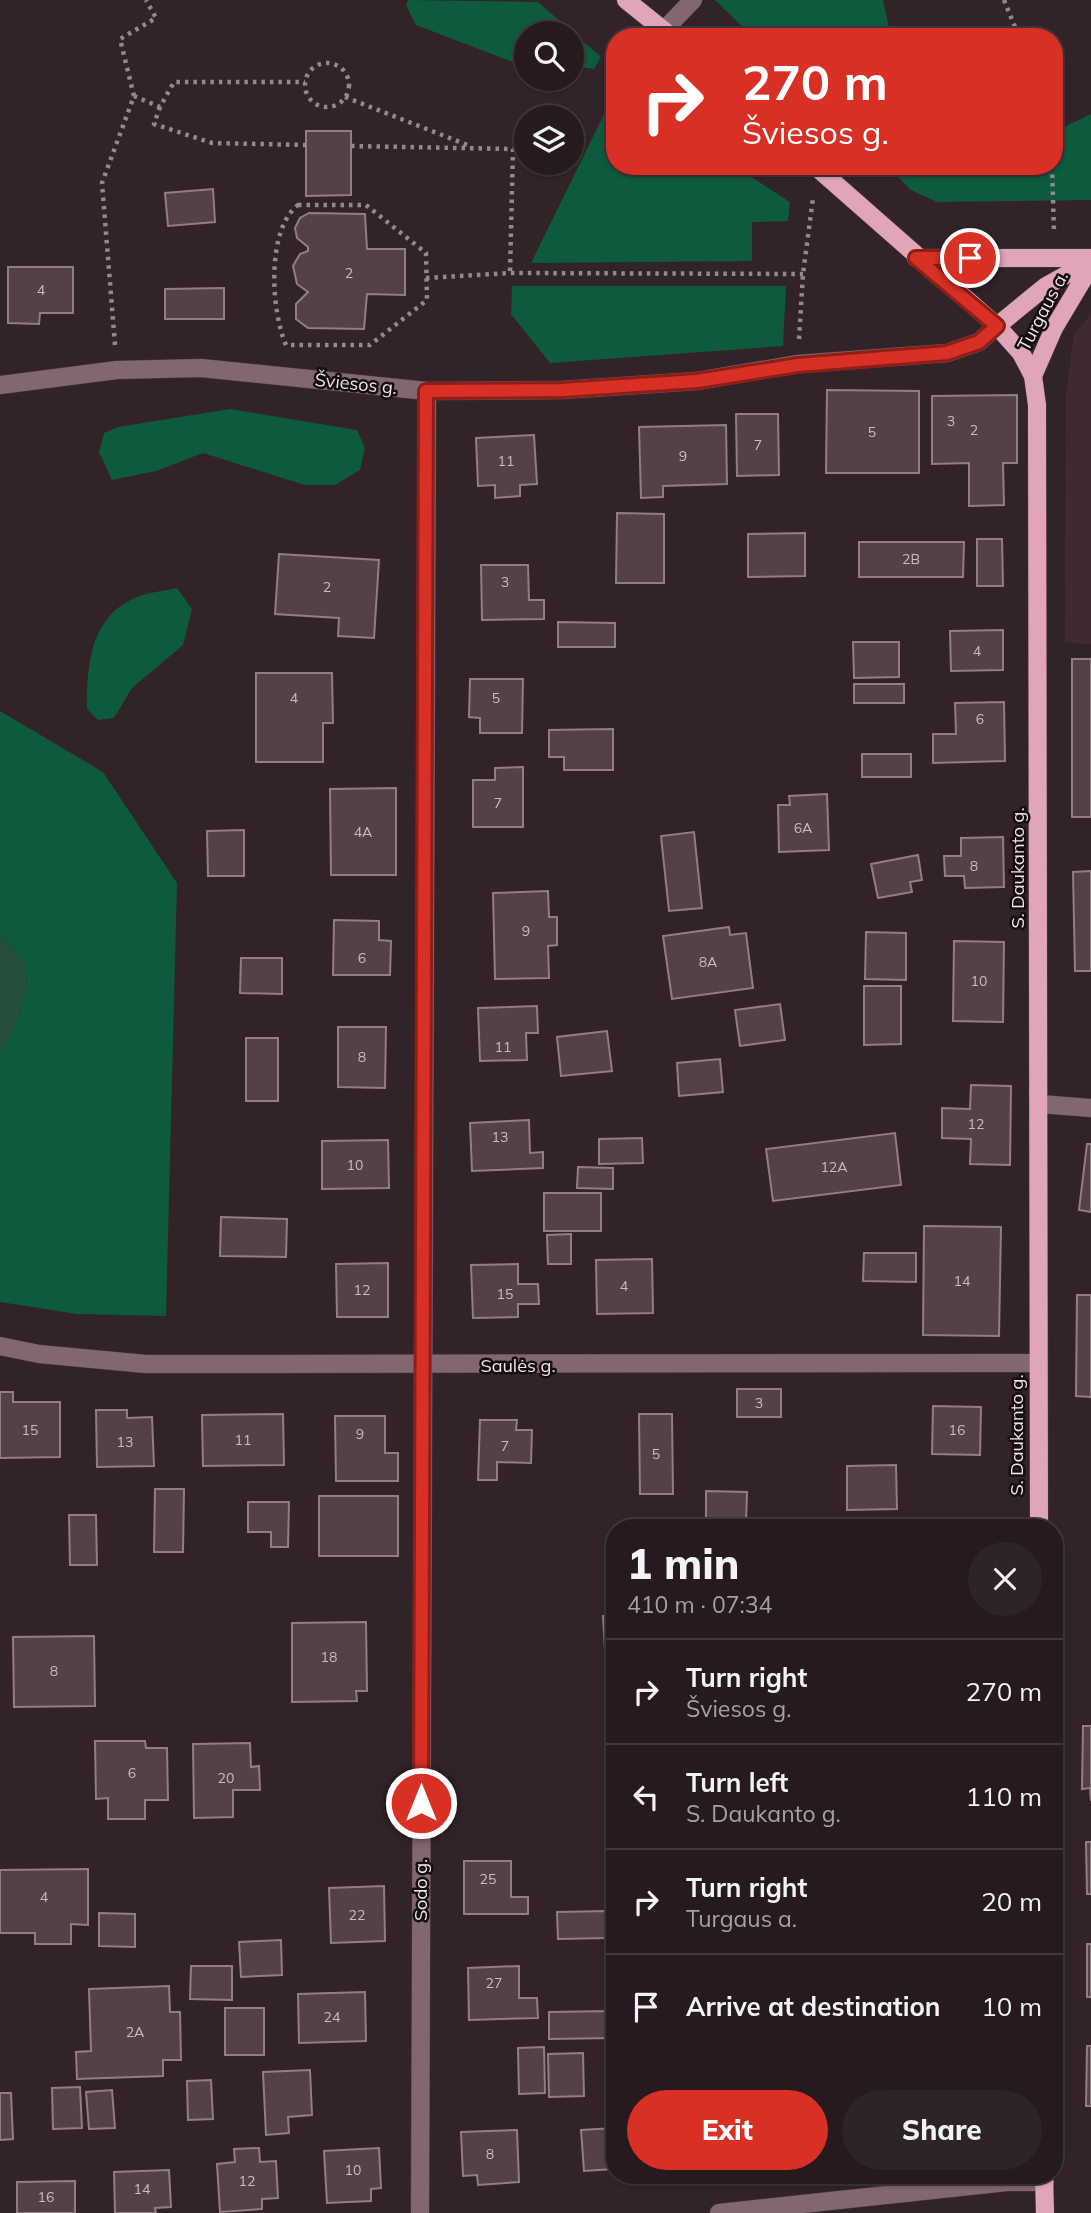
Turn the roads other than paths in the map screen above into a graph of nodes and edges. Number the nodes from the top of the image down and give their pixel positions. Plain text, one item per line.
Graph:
1 (626, 0) edge
2 (693, 0) edge
3 (662, 28) edge
4 (672, 28) edge
5 (825, 175) edge
6 (916, 258) junction
7 (1091, 262) edge
8 (997, 326) junction
9 (1033, 376) junction
10 (0, 385) edge
11 (426, 391) junction
12 (1040, 1104) junction
13 (1091, 1108) edge
14 (0, 1346) edge
15 (1037, 1363) junction
16 (422, 1366) junction
17 (1039, 1519) edge
18 (988, 2184) edge
19 (1044, 2184) edge
20 (420, 2213) edge
21 (719, 2213) edge
22 (1045, 2213) edge

1 - 3 main road
2 - 4 street
5 - 6 main road, S. Daukanto g.
6 - 7 main road, Turgaus a.
6 - 8 main road, S. Daukanto g.
7 - 8 main road, Turgaus a.
7 - 9 main road, Turgaus a.
8 - 9 main road, S. Daukanto g.
8 - 11 street, Šviesos g.
9 - 12 main road, S. Daukanto g.
10 - 11 street, Šviesos g.
11 - 16 street, Sodo g.
12 - 13 street
12 - 15 main road, S. Daukanto g.
14 - 16 street, Saulės g.
15 - 16 street, Saulės g.
15 - 17 main road, S. Daukanto g.
16 - 20 street, Sodo g.
18 - 21 street
19 - 22 main road

